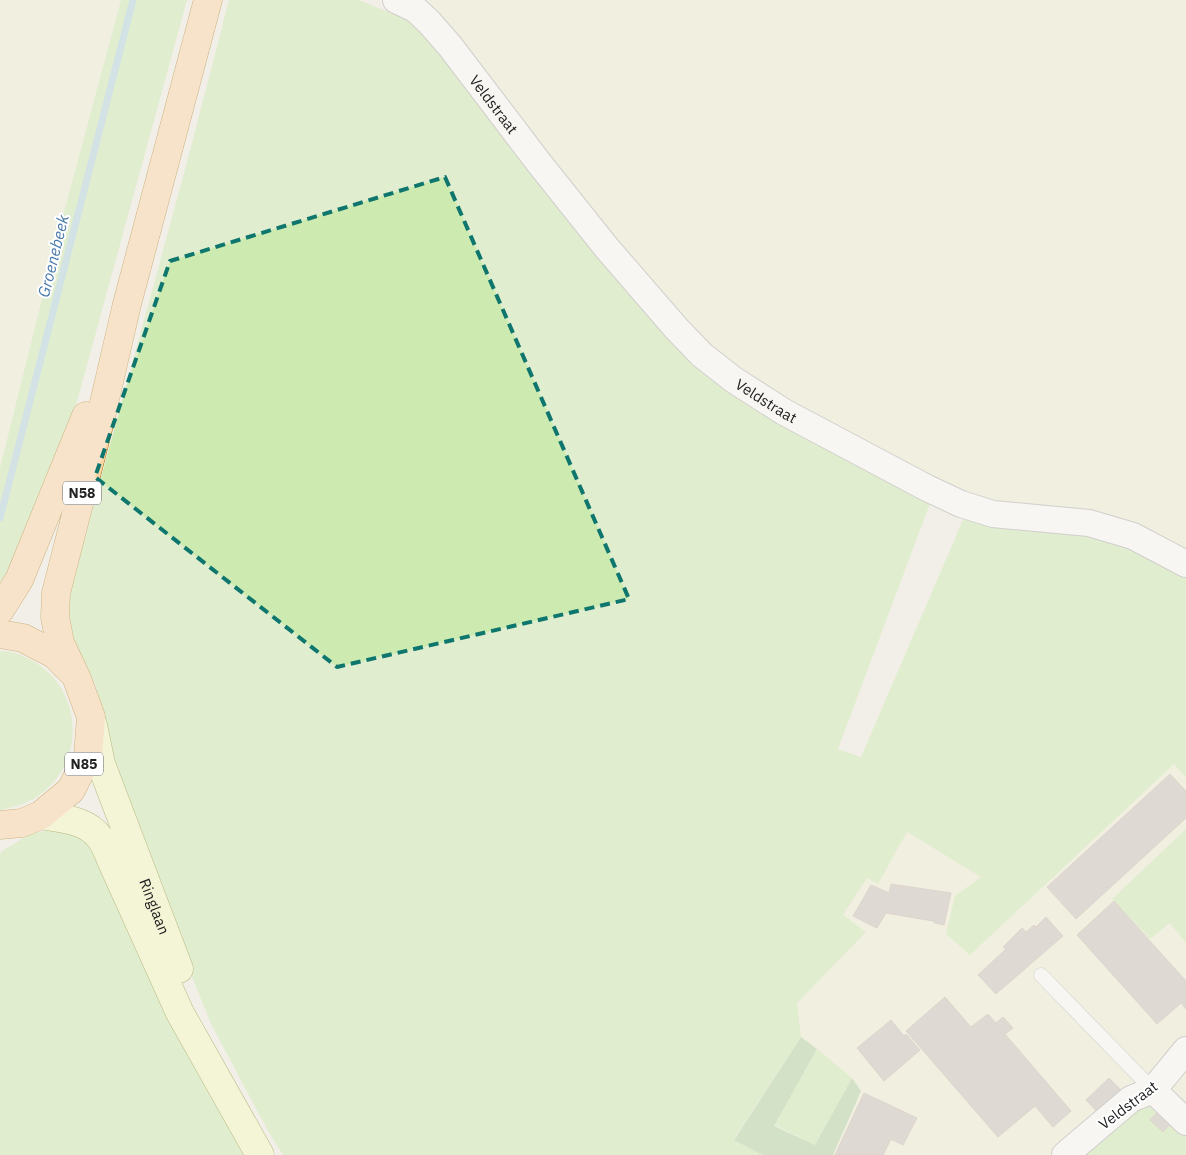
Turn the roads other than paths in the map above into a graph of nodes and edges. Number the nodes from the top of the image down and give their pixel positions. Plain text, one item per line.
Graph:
1 (208, 0) edge
2 (396, 0) edge
3 (127, 304) junction
4 (1186, 564) edge
5 (0, 610) edge
6 (0, 634) edge
7 (78, 679) junction
8 (91, 717) junction
9 (21, 821) edge
10 (0, 840) edge
11 (1041, 976) dead end
12 (1186, 1050) edge
13 (1153, 1090) junction
14 (226, 1095) junction
15 (1186, 1122) edge
16 (260, 1155) edge
17 (1064, 1155) edge

1 - 3 main road, N58
2 - 4 street, Veldstraat
3 - 5 main road, N58
3 - 7 main road, N58
6 - 7 main road, N85
7 - 8 main road, N85
8 - 9 main road, N85
8 - 14 main road, Ringlaan
9 - 10 main road
9 - 14 main road, Ringlaan
11 - 13 lane
12 - 13 street, Veldstraat
13 - 15 street
13 - 17 street, Veldstraat
14 - 16 main road, Ringlaan

